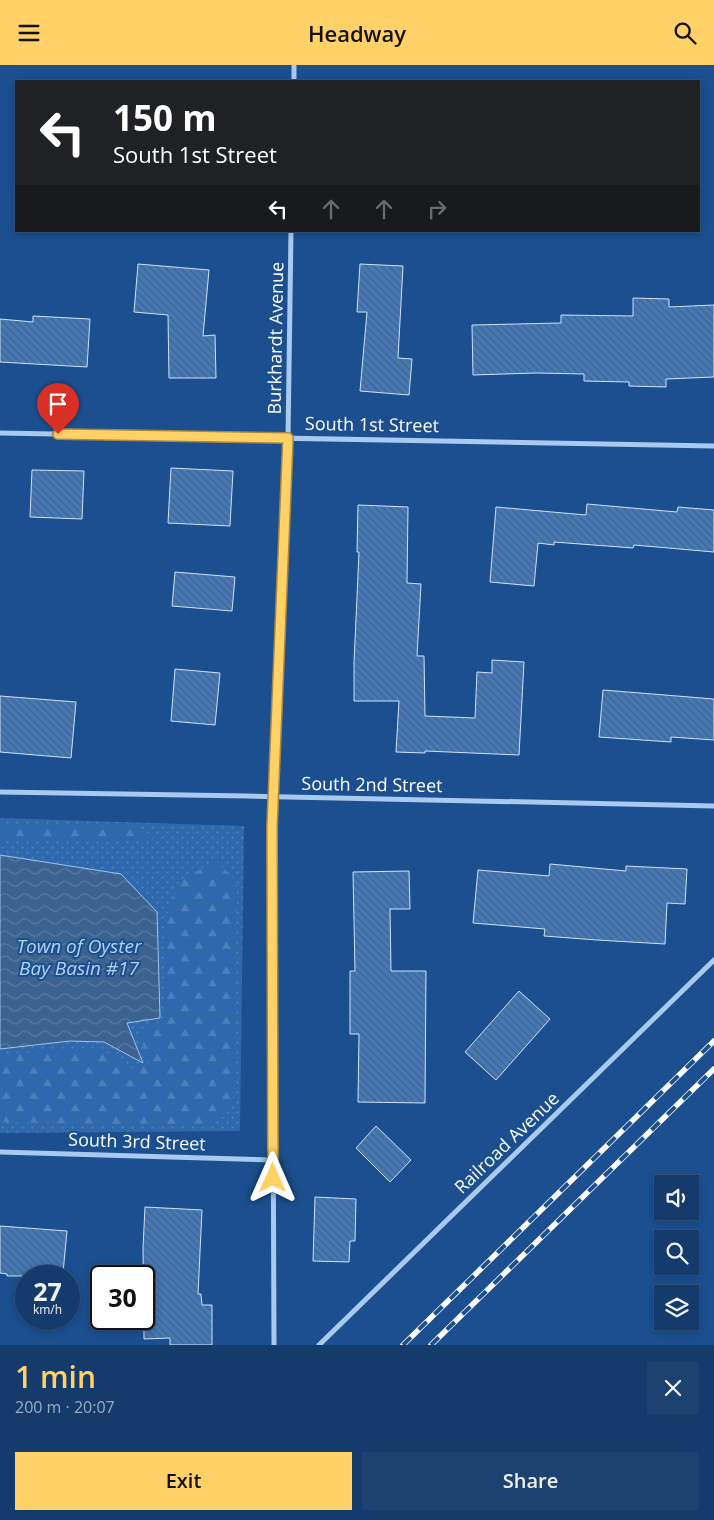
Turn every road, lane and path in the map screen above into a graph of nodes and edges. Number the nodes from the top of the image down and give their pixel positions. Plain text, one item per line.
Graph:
1 (294, 65) edge
2 (294, 80) edge
3 (291, 232) edge
4 (0, 433) edge
5 (288, 438) junction
6 (714, 446) edge
7 (0, 793) edge
8 (273, 796) junction
9 (714, 805) edge
10 (714, 960) edge
11 (0, 1152) edge
12 (273, 1160) junction
13 (274, 1345) edge
14 (319, 1345) edge

1 - 2 street
3 - 5 street, Burkhardt Avenue
4 - 5 street, South 1st Street
5 - 6 street, South 1st Street
5 - 8 street, Burkhardt Avenue
7 - 8 street, South 2nd Street
8 - 9 street, South 2nd Street
8 - 12 street, Burkhardt Avenue
10 - 14 street, Railroad Avenue
11 - 12 street, South 3rd Street
12 - 13 street, Burkhardt Avenue

